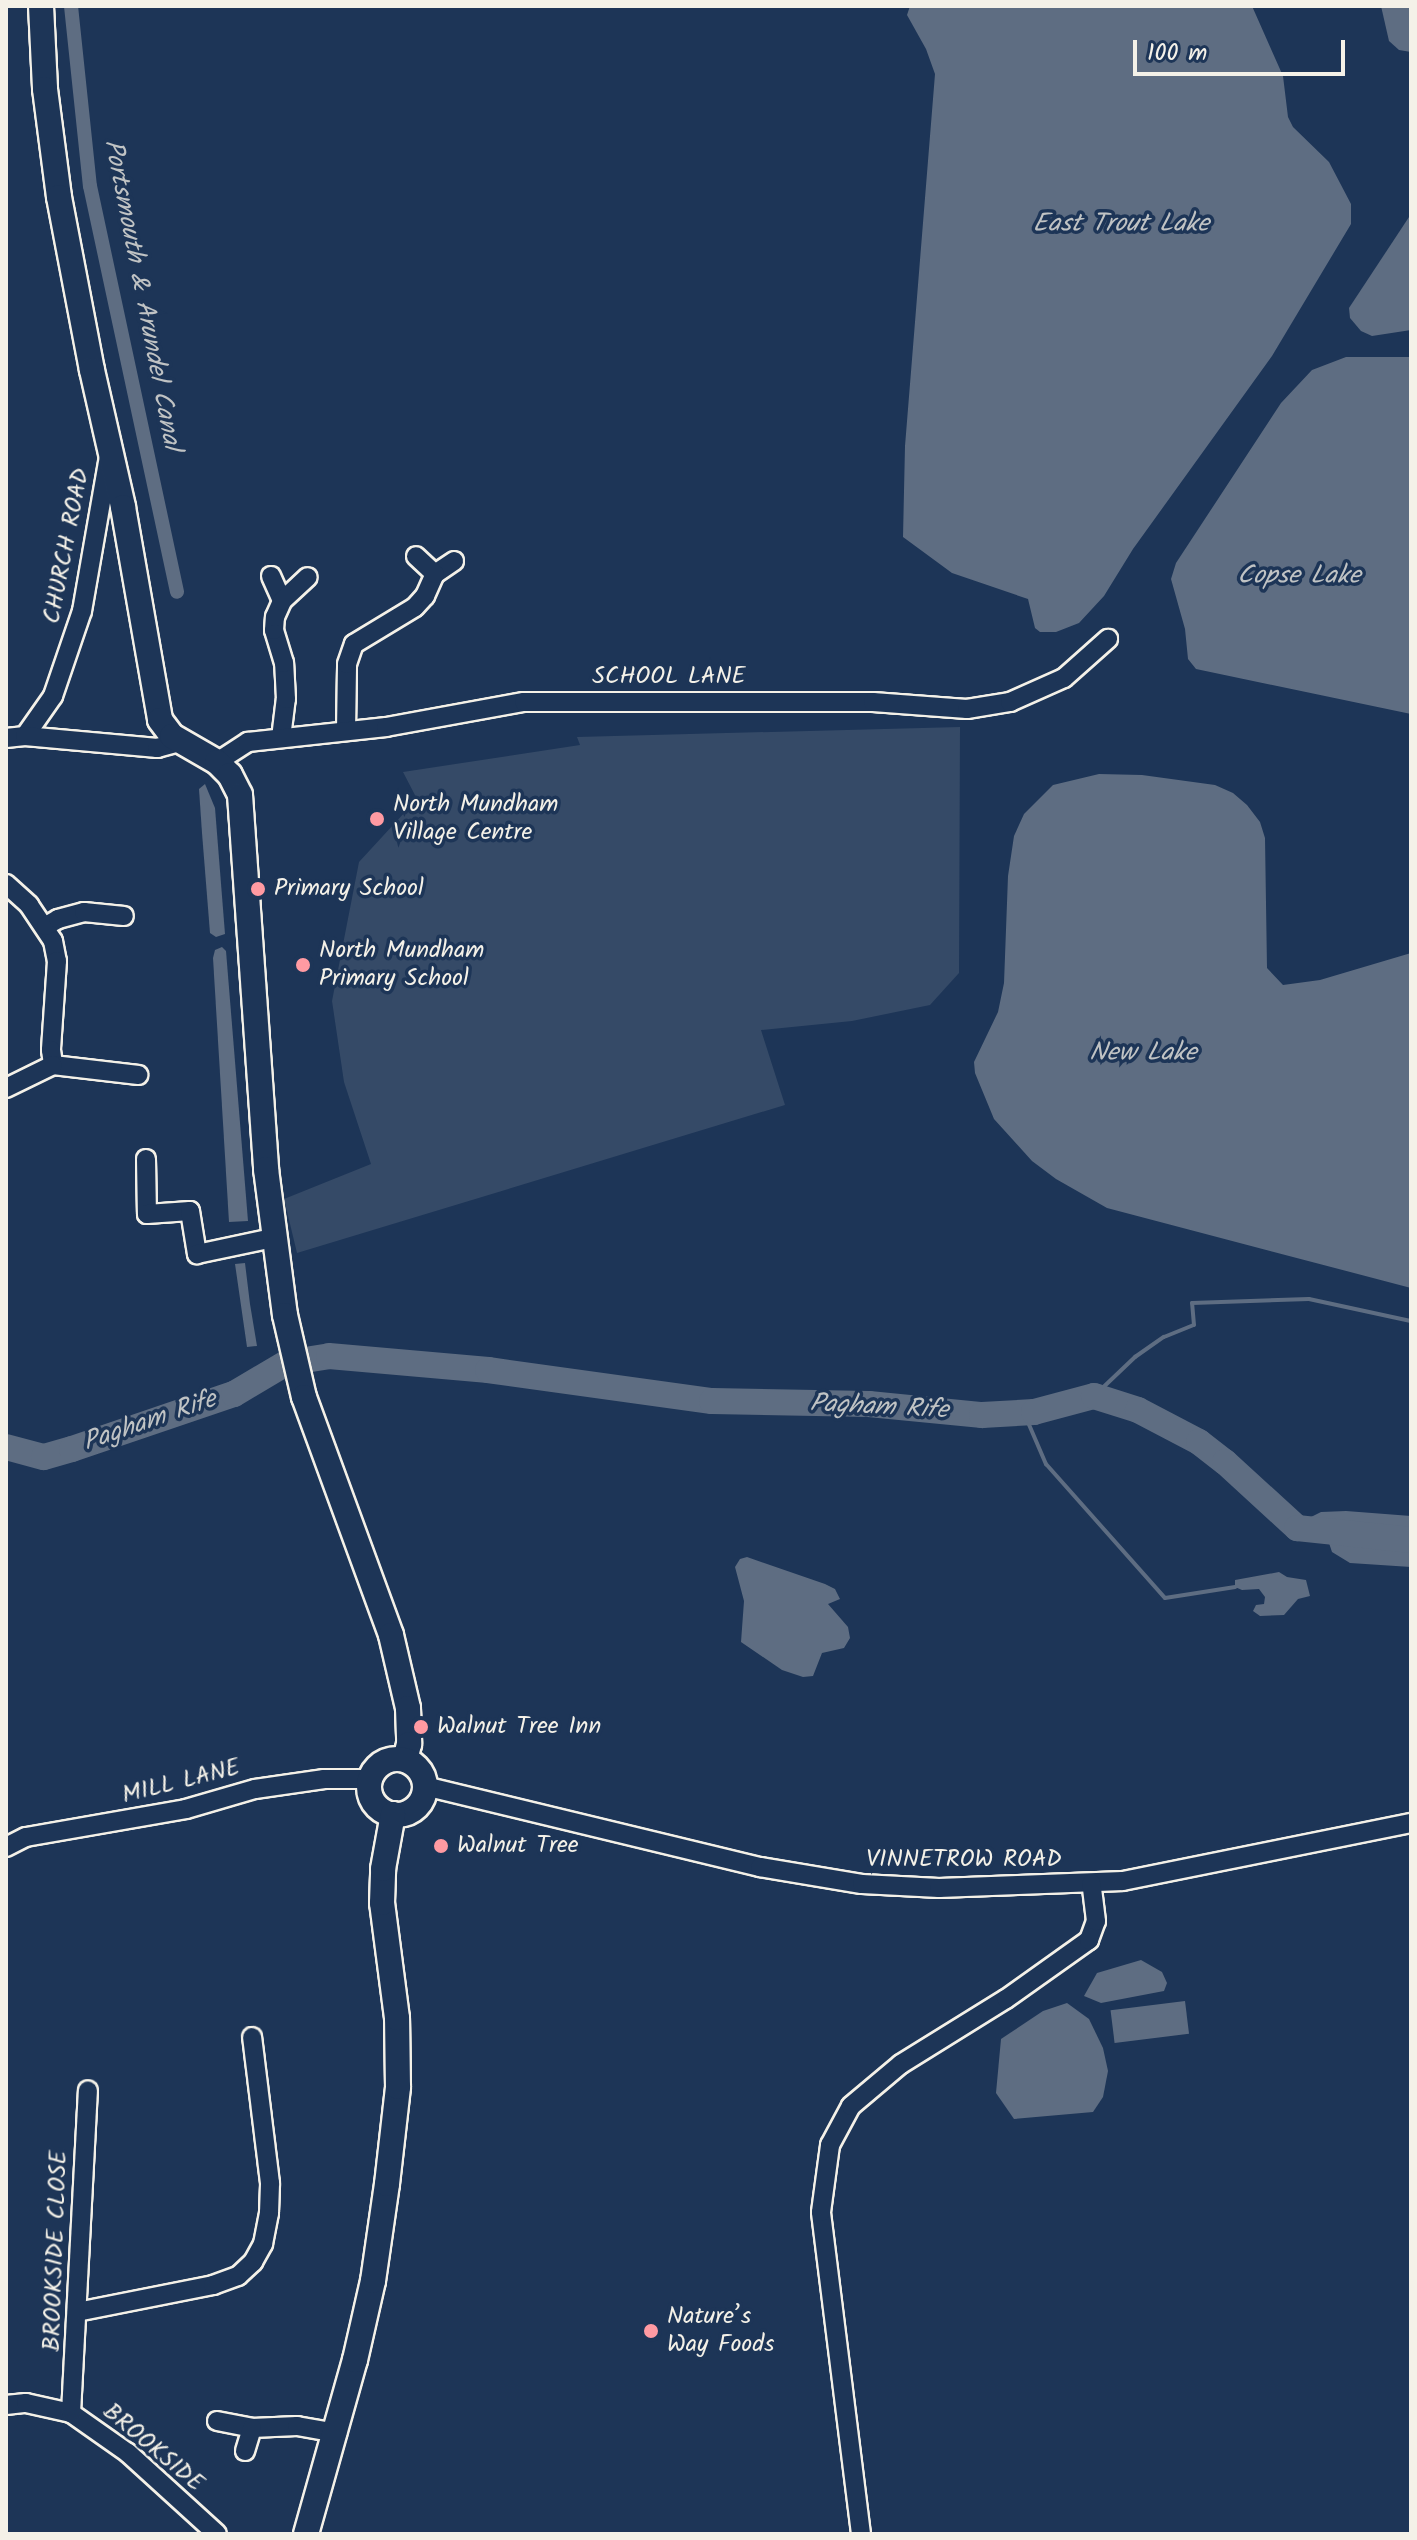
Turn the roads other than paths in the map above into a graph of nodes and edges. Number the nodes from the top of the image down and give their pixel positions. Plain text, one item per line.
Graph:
1 (41, 6) edge
2 (110, 450) junction
3 (416, 556) dead end
4 (454, 561) dead end
5 (435, 574) junction
6 (271, 576) dead end
7 (308, 577) dead end
8 (282, 601) junction
9 (1108, 639) dead end
10 (346, 731) junction
11 (15, 737) edge
12 (281, 738) junction
13 (180, 742) junction
14 (217, 762) junction
15 (6, 884) edge
16 (124, 916) dead end
17 (46, 926) junction
18 (53, 1065) junction
19 (138, 1075) dead end
20 (6, 1088) edge
21 (146, 1159) dead end
22 (273, 1238) junction
23 (405, 1760) junction
24 (370, 1779) junction
25 (425, 1786) junction
26 (393, 1814) junction
27 (1411, 1823) edge
28 (6, 1847) edge
29 (1091, 1883) junction
30 (252, 2037) dead end
31 (88, 2090) dead end
32 (77, 2312) junction
33 (6, 2405) edge
34 (71, 2413) junction
35 (217, 2421) dead end
36 (252, 2428) junction
37 (337, 2433) junction
38 (245, 2451) dead end
39 (217, 2534) edge
40 (306, 2534) edge
41 (861, 2534) edge

1 - 2 main road
2 - 11 street, CHURCH ROAD
2 - 13 main road
3 - 5 street
4 - 5 street
5 - 10 street
6 - 8 street
7 - 8 street
8 - 12 street
9 - 10 street, SCHOOL LANE
10 - 12 street, SCHOOL LANE
11 - 13 street
12 - 14 street, SCHOOL LANE
13 - 14 main road
14 - 22 main road
15 - 17 street
16 - 17 street
17 - 18 street
18 - 19 street
18 - 20 street
21 - 22 street
22 - 23 main road
23 - 24 main road
23 - 25 main road
24 - 26 main road
24 - 28 street, MILL LANE
25 - 26 main road
25 - 29 street, VINNETROW ROAD
26 - 37 main road
27 - 29 street, VINNETROW ROAD
29 - 41 street
30 - 32 street
31 - 32 street, BROOKSIDE CLOSE
32 - 34 street, BROOKSIDE CLOSE
33 - 34 street, BROOKSIDE
34 - 39 street, BROOKSIDE
35 - 36 street
36 - 37 street
36 - 38 street
37 - 40 main road

